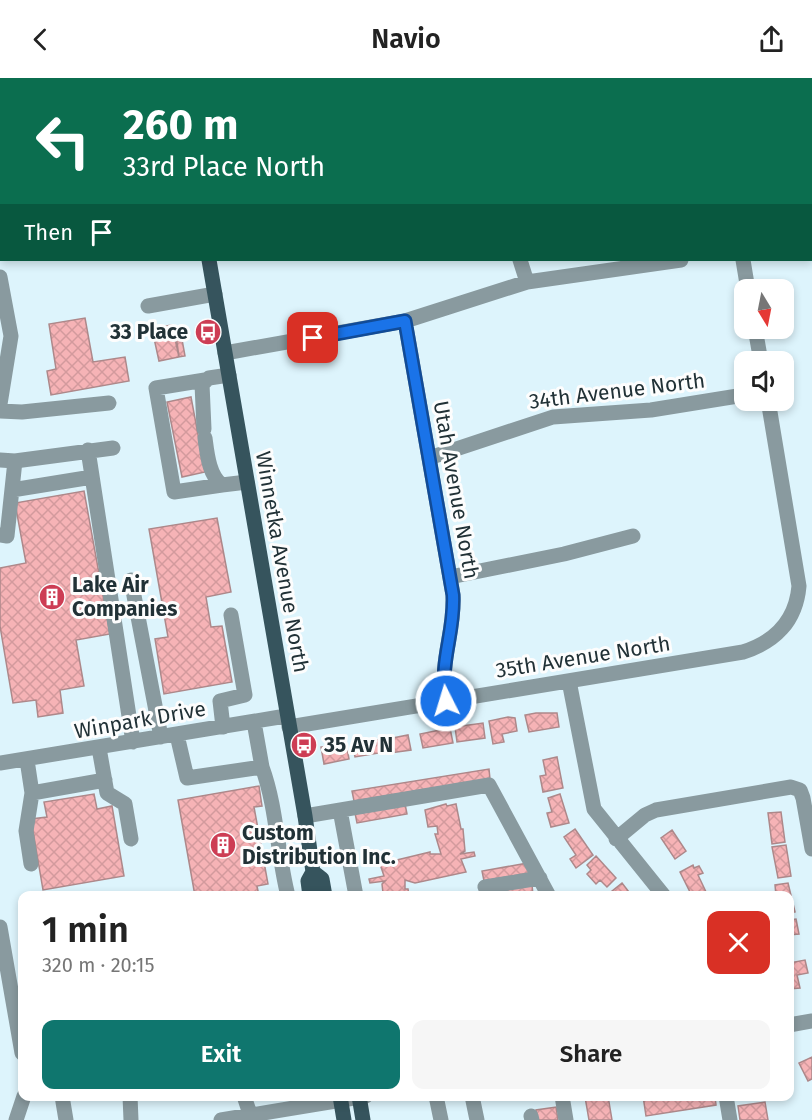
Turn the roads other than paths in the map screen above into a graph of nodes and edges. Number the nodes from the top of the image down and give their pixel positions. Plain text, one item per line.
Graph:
1 (209, 261) edge
2 (520, 261) edge
3 (674, 261) edge
4 (743, 261) edge
5 (0, 277) edge
6 (746, 279) edge
7 (527, 282) junction
8 (215, 294) junction
9 (148, 306) dead end
10 (405, 321) junction
11 (225, 353) junction
12 (229, 375) junction
13 (204, 380) junction
14 (734, 397) edge
15 (0, 402) edge
16 (109, 403) dead end
17 (0, 411) edge
18 (770, 411) edge
19 (113, 448) dead end
20 (88, 450) junction
21 (429, 458) junction
22 (8, 461) edge
23 (92, 477) junction
24 (247, 482) junction
25 (222, 485) junction
26 (12, 490) junction
27 (0, 535) edge
28 (633, 536) dead end
29 (450, 577) junction
30 (131, 580) dead end
31 (231, 615) dead end
32 (569, 681) junction
33 (446, 701) junction
34 (288, 721) junction
35 (254, 722) junction
36 (224, 727) junction
37 (177, 735) junction
38 (161, 737) junction
39 (133, 742) junction
40 (99, 748) junction
41 (27, 760) junction
42 (0, 762) edge
43 (262, 766) junction
44 (105, 780) junction
45 (32, 793) junction
46 (340, 810) junction
47 (305, 816) junction
48 (131, 839) dead end
49 (616, 839) junction
50 (812, 849) edge
51 (31, 864) dead end
52 (314, 872) junction
53 (540, 878) junction
54 (485, 887) dead end
55 (287, 891) edge
56 (309, 891) edge
57 (323, 891) edge
58 (355, 891) edge
59 (546, 891) edge
60 (660, 891) edge
61 (0, 927) edge
62 (812, 1022) edge
63 (794, 1024) edge
64 (18, 1030) edge
65 (22, 1101) edge
66 (63, 1101) edge
67 (130, 1101) edge
68 (246, 1101) edge
69 (331, 1101) edge
70 (341, 1101) edge
71 (360, 1101) edge
72 (437, 1101) edge
73 (473, 1101) edge
74 (563, 1101) edge
75 (727, 1101) edge
76 (251, 1117) edge
77 (16, 1120) edge
78 (66, 1120) edge
79 (131, 1120) edge
80 (221, 1120) edge
81 (344, 1120) edge
82 (363, 1120) edge
83 (441, 1120) edge
84 (477, 1120) edge
85 (566, 1120) edge
86 (730, 1120) edge

1 - 8 main road, Winnetka Avenue North
2 - 7 street
3 - 7 street
4 - 6 street
5 - 15 street
7 - 10 street
8 - 9 street
8 - 11 main road, Winnetka Avenue North
10 - 11 street
10 - 21 street, Utah Avenue North
11 - 12 main road, Winnetka Avenue North
12 - 13 street
12 - 24 main road, Winnetka Avenue North
13 - 25 street
13 - 25 street
14 - 21 street, 34th Avenue North
16 - 17 street
18 - 32 street, 35th Avenue North
19 - 20 street
20 - 22 street
20 - 23 street
21 - 29 street, Utah Avenue North
22 - 26 street
23 - 26 street
23 - 39 street
24 - 25 street
24 - 34 main road, Winnetka Avenue North
26 - 27 street
28 - 29 street
29 - 33 street, Utah Avenue North
30 - 38 street
31 - 36 street
32 - 33 street, 35th Avenue North
32 - 49 street
33 - 34 street, 35th Avenue North
34 - 35 street, Winpark Drive
34 - 47 main road, Winnetka Avenue North
35 - 36 street, Winpark Drive
35 - 43 street
36 - 37 street, Winpark Drive
37 - 38 street, Winpark Drive
37 - 43 street
38 - 39 street, Winpark Drive
39 - 40 street, Winpark Drive
40 - 41 street, Winpark Drive
40 - 44 street
41 - 42 street, Winpark Drive
41 - 45 street
43 - 55 street
44 - 45 street
44 - 48 street
45 - 51 street
46 - 47 street
46 - 53 street
46 - 58 street
47 - 52 main road, Winnetka Avenue North
49 - 50 street
49 - 60 street
52 - 56 main road, Winnetka Avenue North
52 - 57 main road, Winnetka Avenue North
53 - 54 street
53 - 59 street
61 - 64 street
62 - 63 street
65 - 77 street
66 - 78 street
67 - 79 street
68 - 76 street
69 - 76 street
70 - 81 main road
71 - 82 main road
72 - 83 street
73 - 84 street
74 - 85 street
75 - 86 street
76 - 80 street

